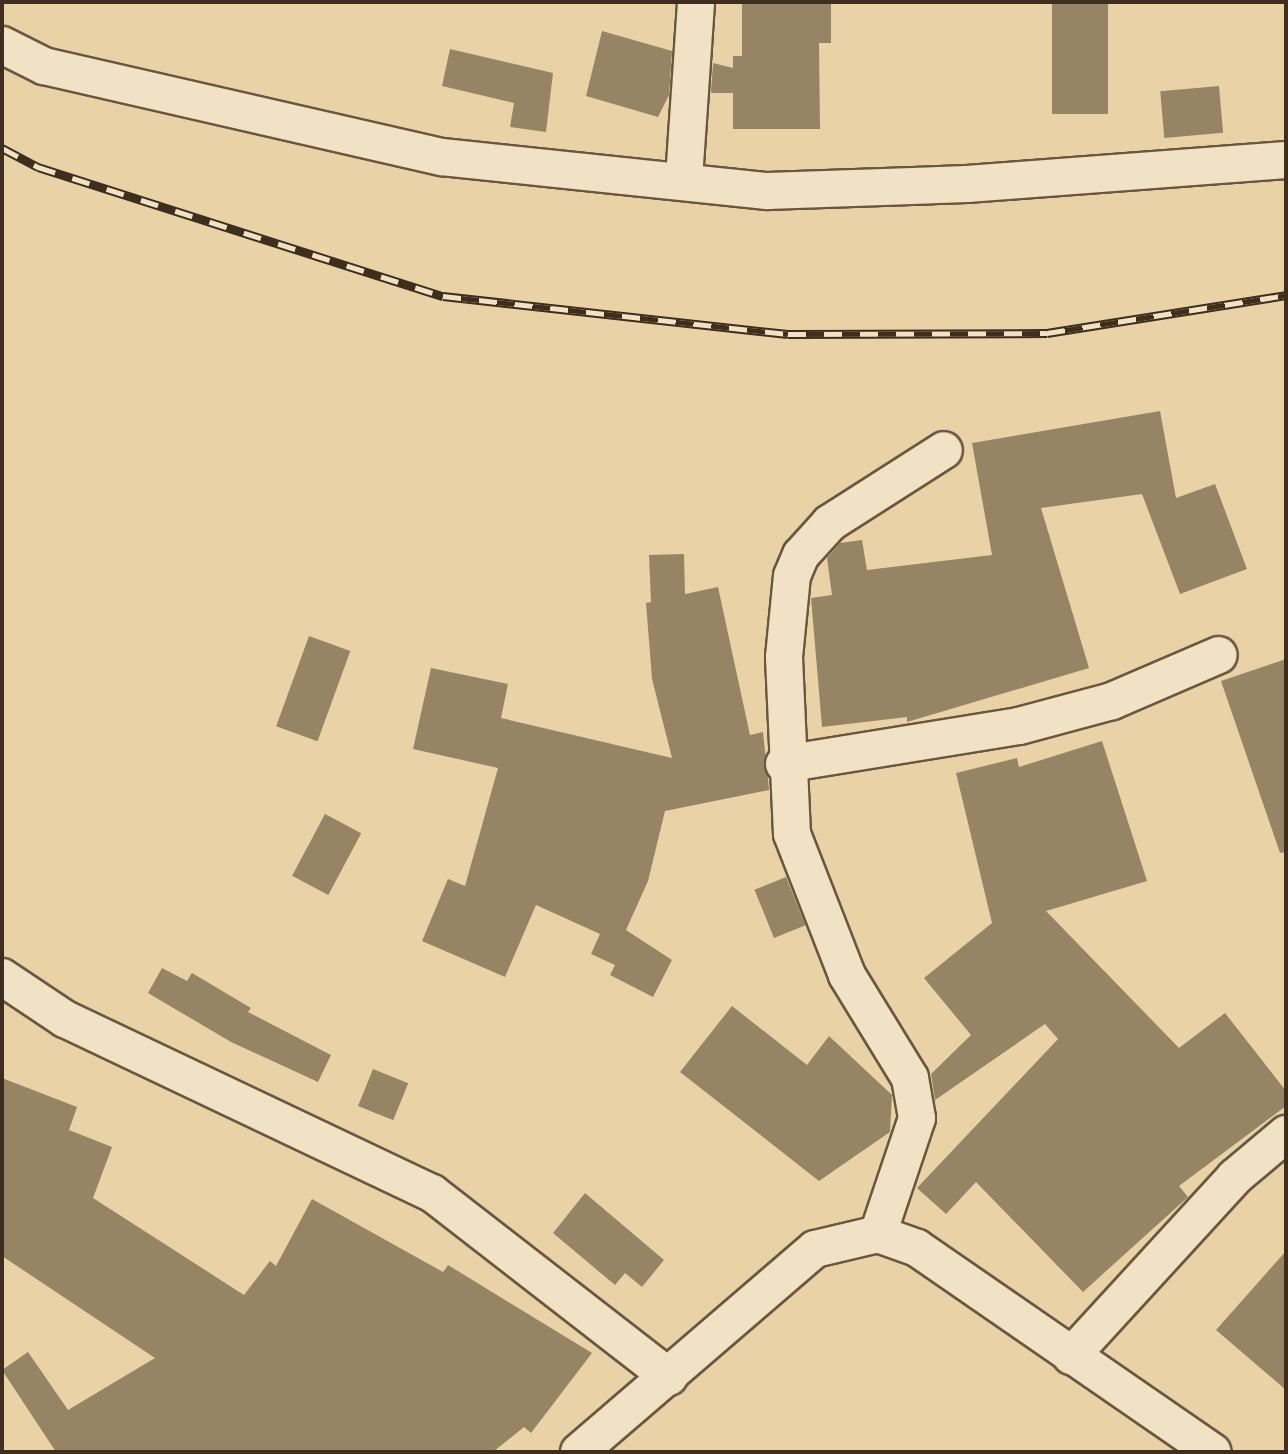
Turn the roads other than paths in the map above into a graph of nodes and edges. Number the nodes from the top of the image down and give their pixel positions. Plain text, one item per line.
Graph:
1 (696, 2) edge
2 (2, 45) edge
3 (1286, 160) edge
4 (684, 179) junction
5 (944, 450) dead end
6 (1219, 655) dead end
7 (784, 764) junction
8 (2, 977) edge
9 (1286, 1134) edge
10 (878, 1234) junction
11 (1071, 1356) junction
12 (669, 1377) junction
13 (579, 1452) edge
14 (1213, 1452) edge

1 - 4 street
2 - 4 street
3 - 4 street
5 - 7 street
6 - 7 street
7 - 10 street
8 - 12 street
9 - 11 street
10 - 11 street
10 - 12 street
11 - 14 street
12 - 13 street

